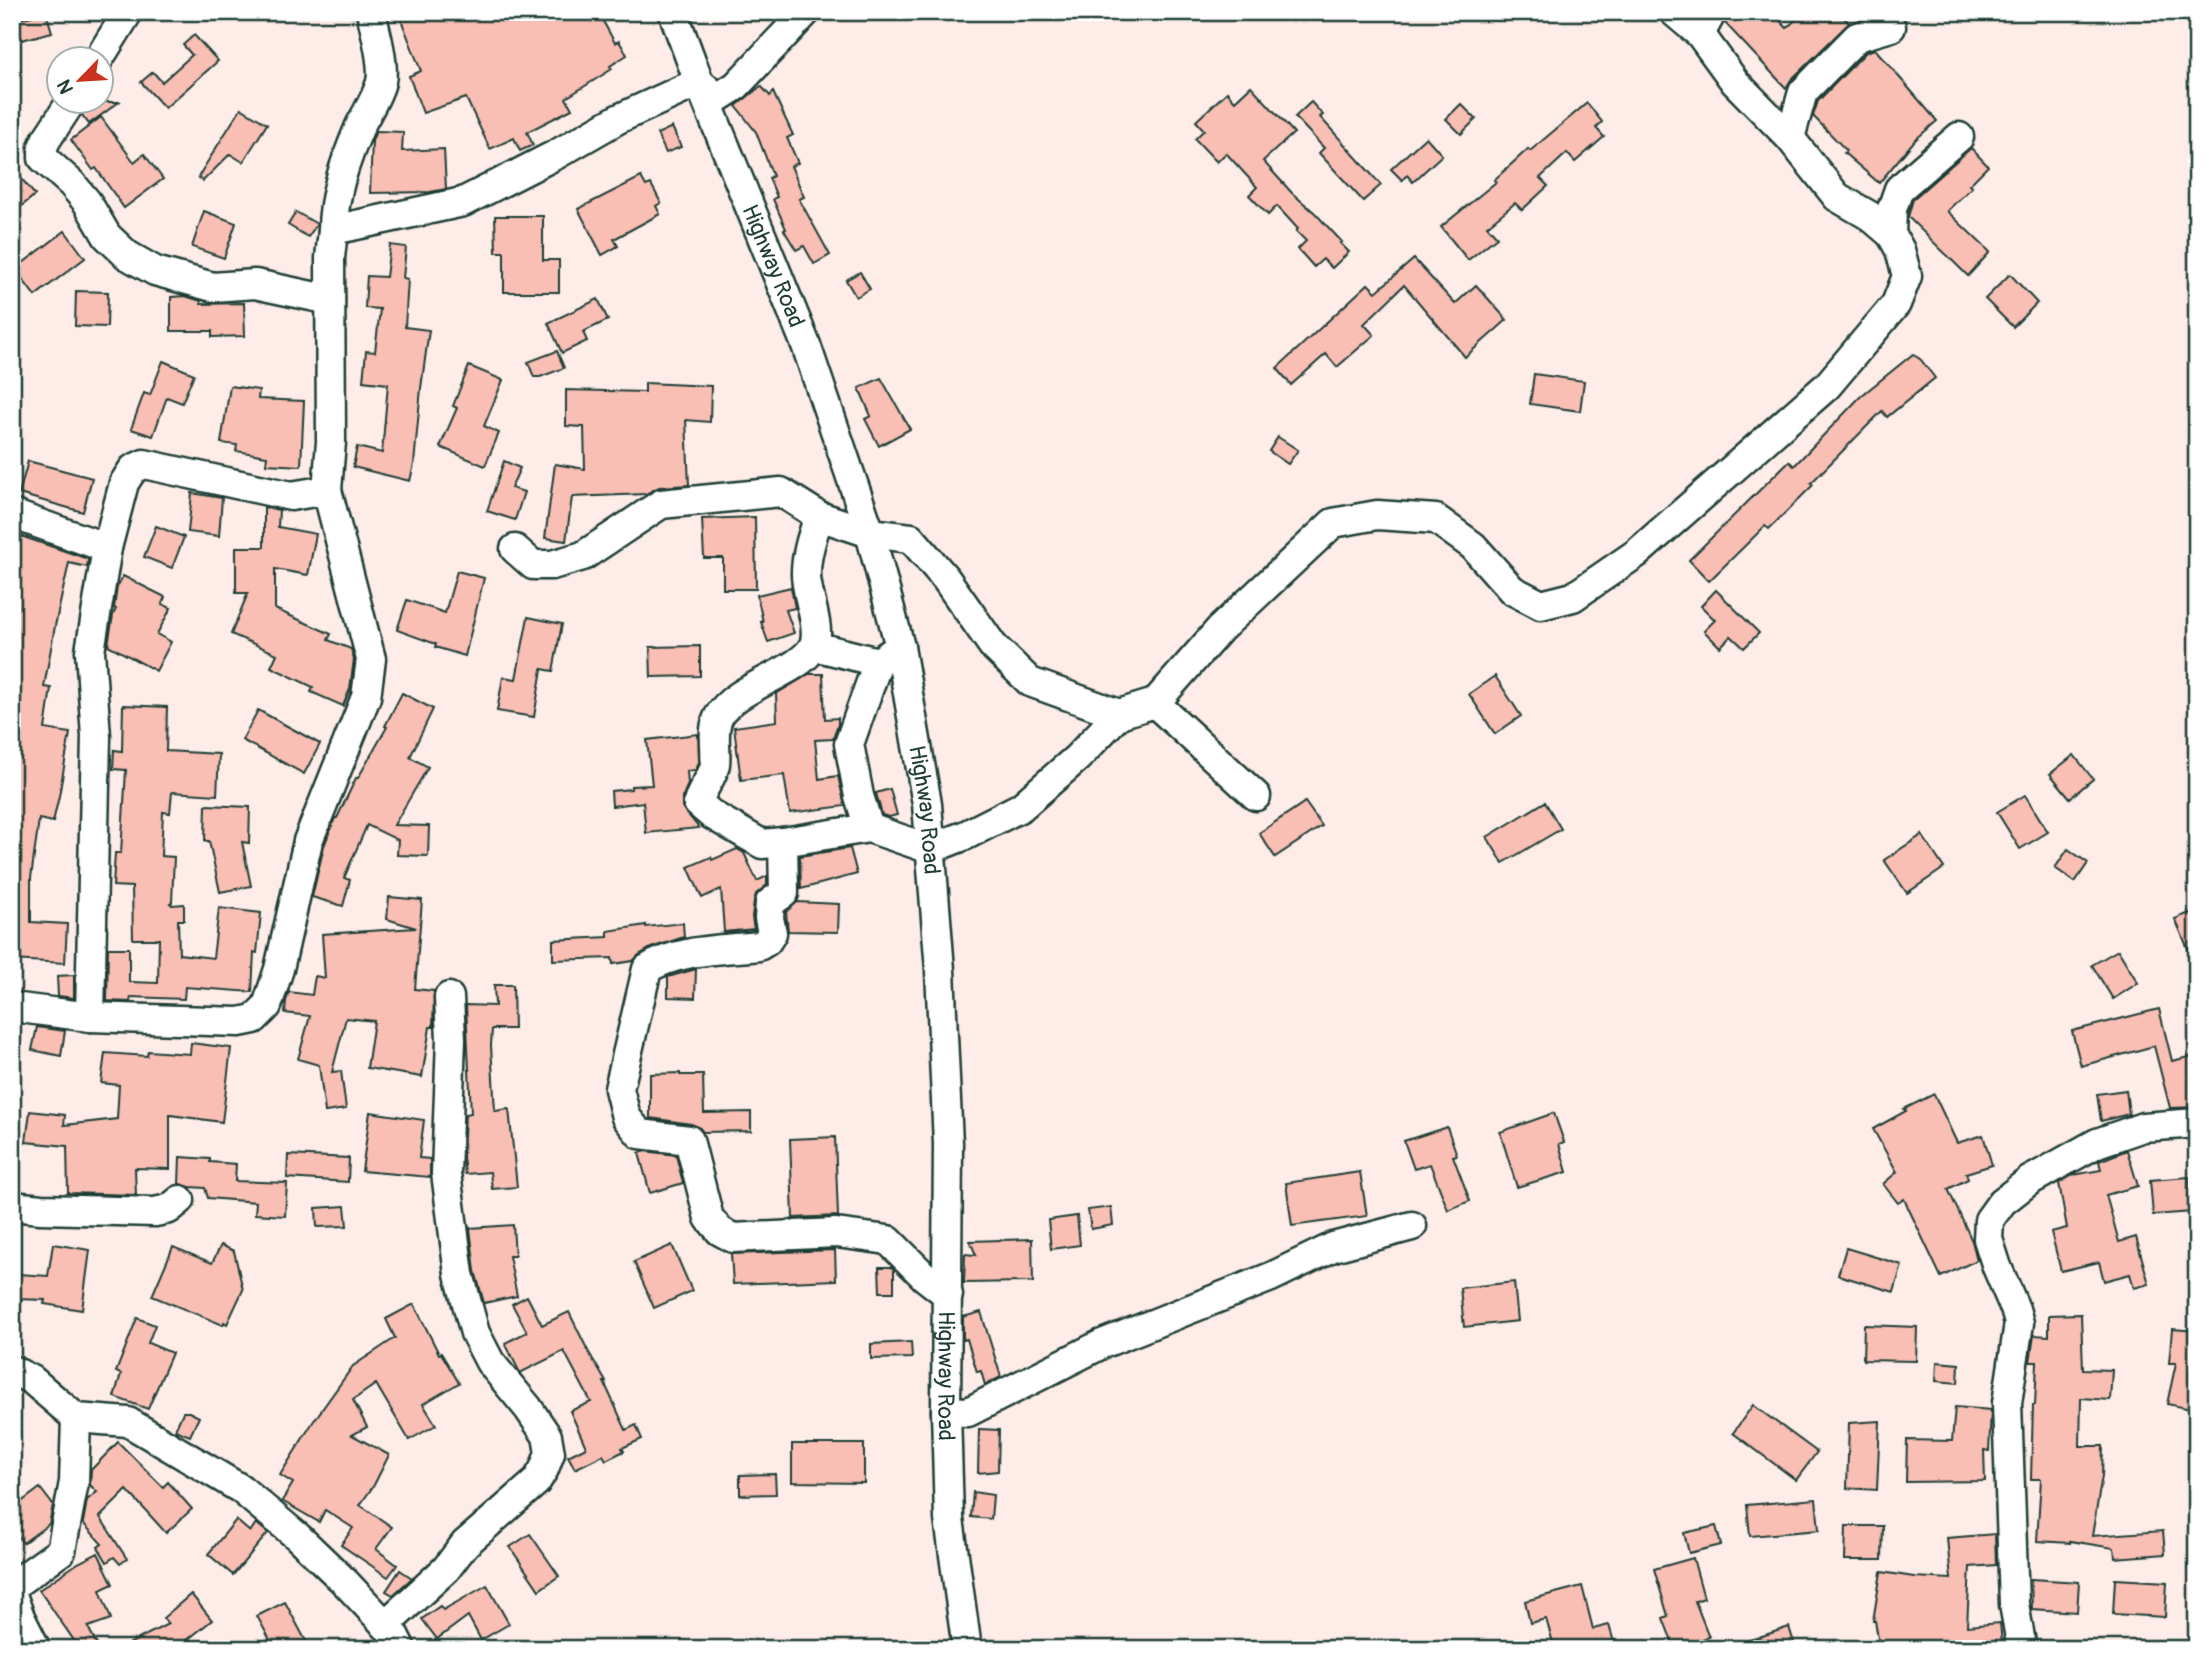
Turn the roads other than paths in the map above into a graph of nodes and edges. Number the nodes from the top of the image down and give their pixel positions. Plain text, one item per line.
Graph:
1 (128, 12) edge
2 (371, 12) edge
3 (673, 12) edge
4 (806, 12) edge
5 (1674, 12) edge
6 (1706, 23) edge
7 (1891, 27) dead end
8 (106, 46) edge
9 (699, 82) junction
10 (62, 116) edge
11 (1959, 137) dead end
12 (1790, 138) junction
13 (333, 230) junction
14 (1891, 234) junction
15 (330, 300) junction
16 (327, 490) junction
17 (12, 514) edge
18 (819, 516) junction
19 (870, 533) junction
20 (107, 548) junction
21 (515, 549) dead end
22 (814, 646) junction
23 (889, 654) junction
24 (1155, 703) junction
25 (1119, 714) junction
26 (1256, 796) dead end
27 (869, 828) junction
28 (783, 842) junction
29 (930, 849) junction
30 (449, 997) dead end
31 (12, 1007) edge
32 (90, 1017) junction
33 (2197, 1123) edge
34 (180, 1200) dead end
35 (12, 1206) edge
36 (1412, 1226) dead end
37 (947, 1295) junction
38 (12, 1370) edge
39 (946, 1411) junction
40 (76, 1418) junction
41 (12, 1586) edge
42 (12, 1595) edge
43 (389, 1639) edge
44 (36, 1649) edge
45 (967, 1649) edge
46 (2021, 1649) edge

1 - 8 street
2 - 13 street
3 - 9 street, Highway Road
4 - 9 street
5 - 6 street
6 - 12 street
7 - 12 street
9 - 13 street
9 - 19 street, Highway Road
10 - 15 street
11 - 14 street
12 - 14 street
13 - 15 street
14 - 24 street
15 - 16 street
16 - 20 street
16 - 32 street
17 - 20 street
18 - 19 street
18 - 21 street
18 - 22 street
19 - 23 street, Highway Road
19 - 25 street
20 - 32 street
22 - 23 street
22 - 28 street
23 - 27 street
23 - 29 street, Highway Road
24 - 25 street
24 - 26 street
25 - 29 street
27 - 28 street
27 - 29 street
28 - 37 street
29 - 37 street, Highway Road
30 - 43 street
31 - 32 street
33 - 46 street
34 - 35 street
36 - 39 street
37 - 39 street, Highway Road
38 - 40 street
39 - 45 street, Highway Road
40 - 41 street
40 - 43 street
42 - 44 street

